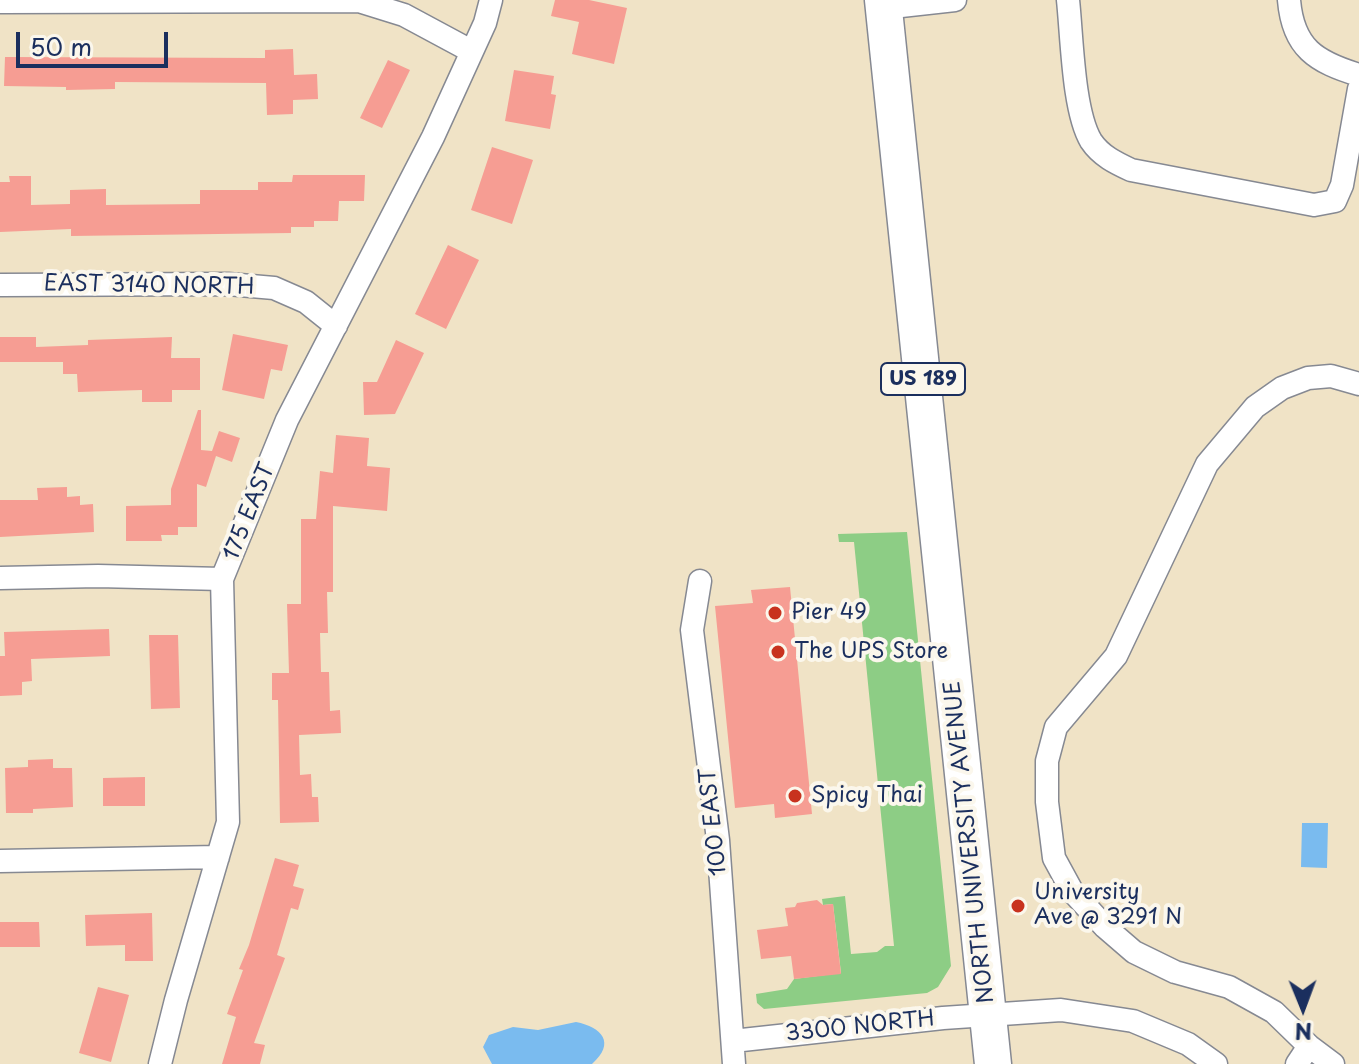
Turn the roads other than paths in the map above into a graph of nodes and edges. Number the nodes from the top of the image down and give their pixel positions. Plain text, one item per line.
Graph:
1 (491, 0) edge
2 (955, 0) edge
3 (1068, 0) edge
4 (1289, 0) edge
5 (41, 1) edge
6 (0, 2) edge
7 (883, 4) edge
8 (471, 51) junction
9 (1359, 75) edge
10 (1359, 89) edge
11 (0, 285) edge
12 (336, 326) junction
13 (1359, 384) edge
14 (0, 578) edge
15 (222, 579) junction
16 (700, 581) dead end
17 (218, 857) junction
18 (0, 861) edge
19 (988, 1016) junction
20 (734, 1053) edge
21 (1303, 1055) edge
22 (160, 1064) edge
23 (993, 1064) edge
24 (1216, 1064) edge
25 (1333, 1064) edge

1 - 8 street, 175 EAST
2 - 7 street
3 - 10 street
4 - 9 street
5 - 6 street
5 - 8 street
7 - 19 highway, NORTH UNIVERSITY AVENUE / US 189
8 - 12 street, 175 EAST
11 - 12 street, EAST 3140 NORTH
12 - 15 street, 175 EAST
13 - 21 street
14 - 15 street
15 - 17 street, 175 EAST
16 - 20 street, 100 EAST
17 - 18 street
17 - 22 street, 175 EAST
19 - 20 street, 3300 NORTH
19 - 23 highway, NORTH UNIVERSITY AVENUE / US 189
19 - 24 street, 3300 NORTH
21 - 25 street

